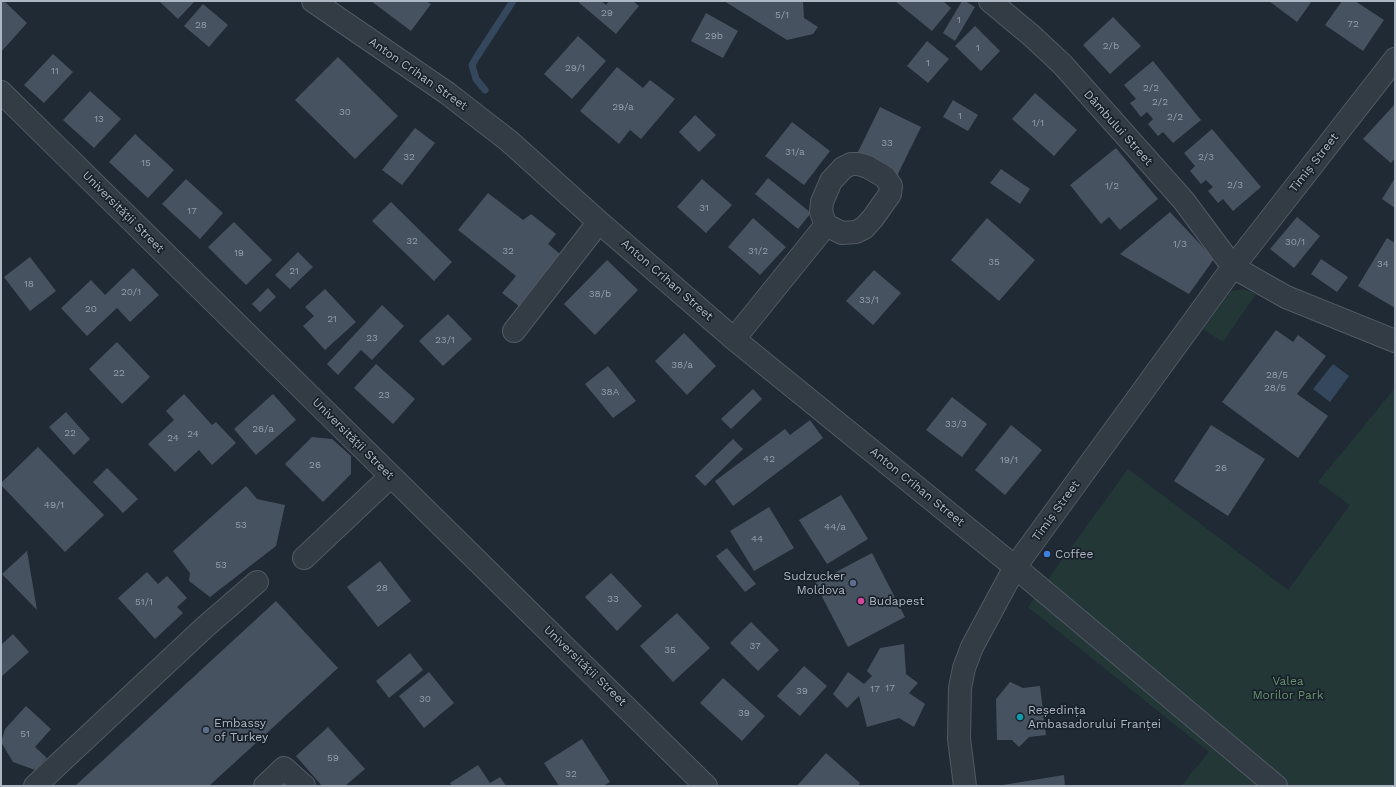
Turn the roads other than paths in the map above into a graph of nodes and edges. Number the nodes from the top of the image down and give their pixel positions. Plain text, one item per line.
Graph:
1 (313, 1) edge
2 (990, 1) edge
3 (1395, 60) edge
4 (1, 92) edge
5 (599, 222) junction
6 (826, 225) dead end
7 (1233, 267) junction
8 (514, 331) dead end
9 (734, 339) junction
10 (1395, 341) edge
11 (391, 476) junction
12 (304, 558) dead end
13 (1015, 567) junction
14 (257, 582) dead end
15 (35, 786) edge
16 (265, 786) edge
17 (304, 786) edge
18 (706, 786) edge
19 (965, 786) edge
20 (1276, 786) edge

1 - 5 street, Anton Crihan Street
2 - 7 street, Dâmbului Street
3 - 7 street, Timiș Street
4 - 11 street, Universității Street
5 - 8 street
5 - 9 street, Anton Crihan Street
6 - 9 street
7 - 10 street
7 - 13 street, Timiș Street
9 - 13 street, Anton Crihan Street
11 - 12 street
11 - 18 street, Universității Street
13 - 19 street, Timiș Street
13 - 20 street, Anton Crihan Street
14 - 15 street
16 - 17 street

